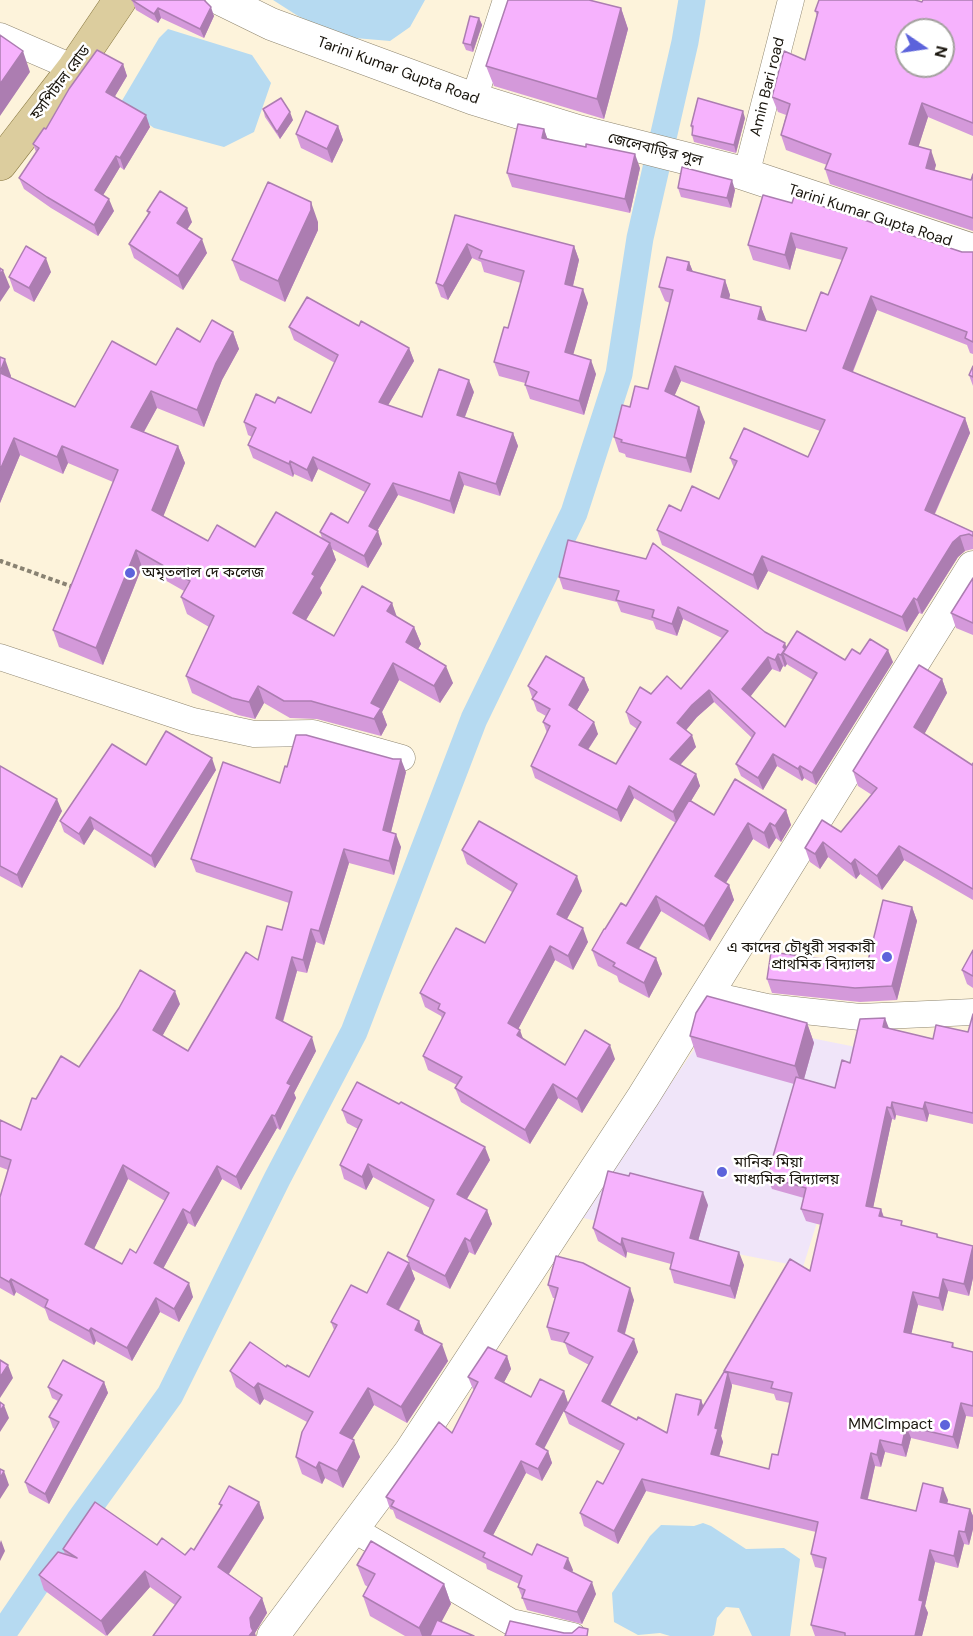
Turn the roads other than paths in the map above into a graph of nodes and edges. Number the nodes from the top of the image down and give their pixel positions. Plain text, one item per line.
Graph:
1 (120, 0) edge
2 (222, 0) edge
3 (506, 0) edge
4 (791, 0) edge
5 (0, 36) edge
6 (74, 68) junction
7 (474, 99) junction
8 (578, 131) joint
9 (0, 164) edge
10 (739, 172) junction
11 (973, 250) edge
12 (973, 567) edge
13 (0, 657) edge
14 (402, 759) edge
15 (707, 994) junction
16 (973, 1012) edge
17 (353, 1529) junction
18 (273, 1636) edge
19 (573, 1636) edge

1 - 6 main road, হসপিটাল রোড
2 - 7 street, Tarini Kumar Gupta Road
3 - 7 street
4 - 10 street, Amin Bari road
5 - 6 street
6 - 9 main road, হসপিটাল রোড
7 - 8 street, Tarini Kumar Gupta Road
8 - 10 street, জেলেবাড়ির পুল
10 - 11 street, Tarini Kumar Gupta Road
12 - 15 street
13 - 14 street
15 - 16 street
15 - 17 street
17 - 18 street
17 - 19 street

